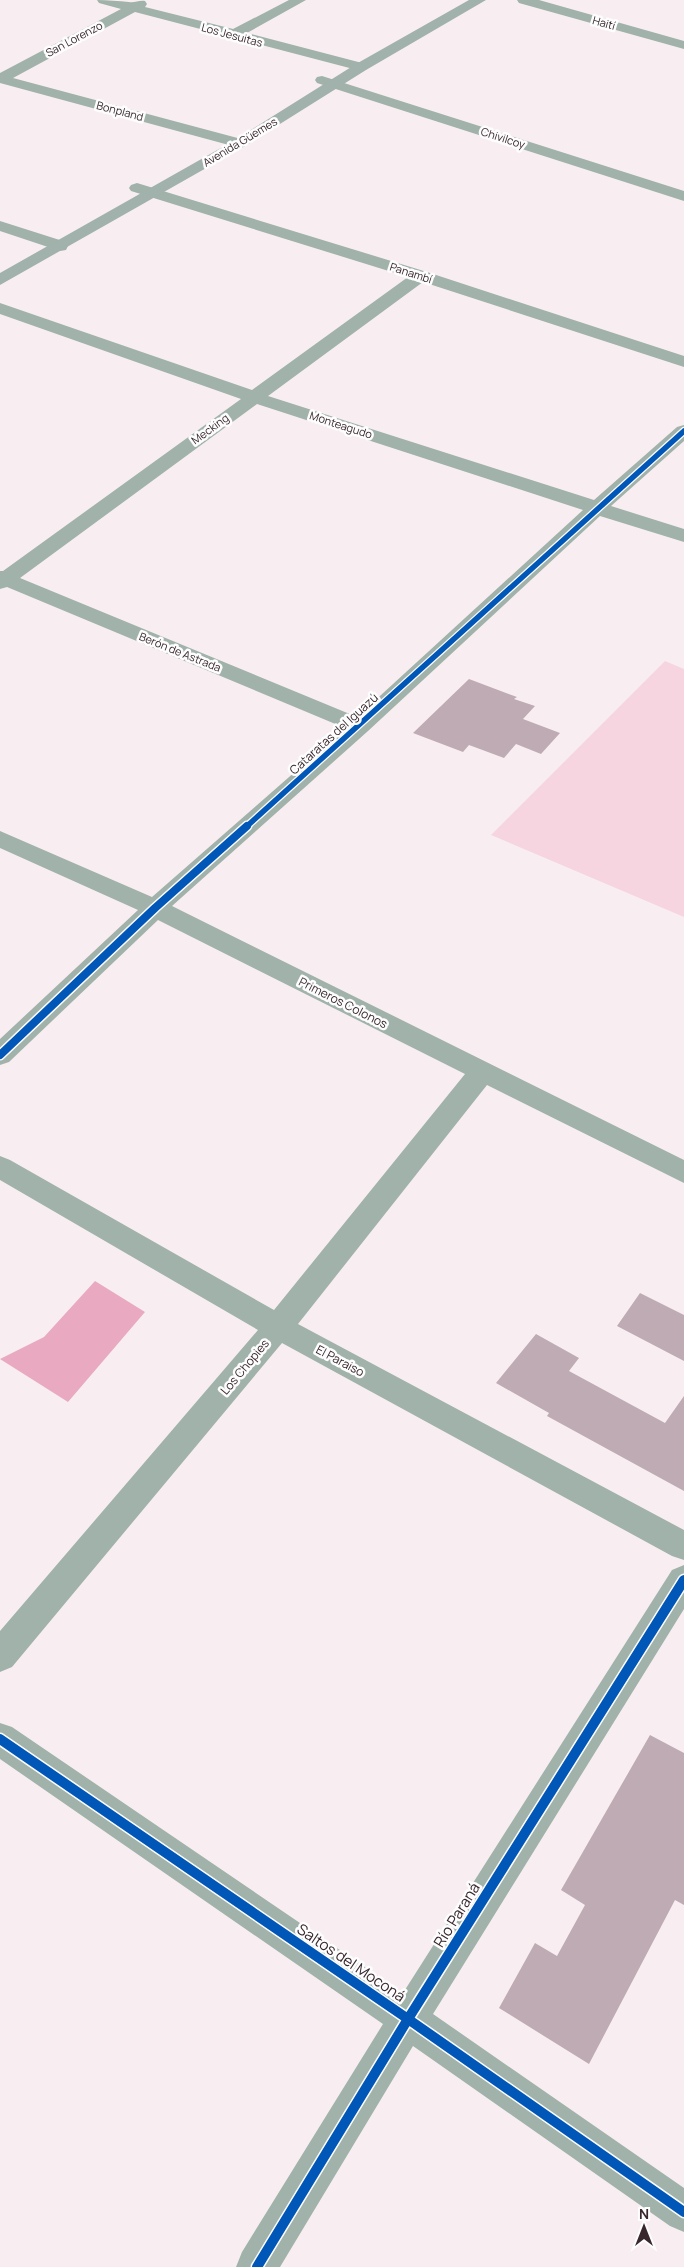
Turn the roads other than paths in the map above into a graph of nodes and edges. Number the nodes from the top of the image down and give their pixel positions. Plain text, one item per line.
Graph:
1 (104, 0) edge
2 (148, 0) edge
3 (299, 0) edge
4 (458, 0) edge
5 (479, 0) edge
6 (524, 0) edge
7 (133, 7) junction
8 (233, 35) junction
9 (684, 45) edge
10 (355, 66) junction
11 (0, 79) edge
12 (328, 82) junction
13 (223, 138) junction
14 (240, 143) junction
15 (145, 190) junction
16 (684, 196) edge
17 (0, 226) edge
18 (53, 244) junction
19 (0, 267) edge
20 (421, 276) junction
21 (0, 280) edge
22 (0, 308) edge
23 (684, 362) edge
24 (254, 397) junction
25 (684, 431) edge
26 (598, 507) junction
27 (684, 536) edge
28 (2, 580) edge
29 (360, 726) junction
30 (0, 839) edge
31 (155, 908) junction
32 (0, 1055) edge
33 (482, 1072) junction
34 (0, 1167) edge
35 (684, 1172) edge
36 (278, 1327) junction
37 (684, 1546) edge
38 (684, 1580) edge
39 (0, 1656) edge
40 (0, 1739) edge
41 (408, 2019) junction
42 (684, 2212) edge
43 (257, 2267) edge

1 - 7 street, Los Jesuitas
2 - 7 street, San Lorenzo
3 - 8 street
4 - 10 main road, Avenida Güemes
5 - 10 main road, Avenida Güemes
6 - 9 street, Haití
7 - 8 street, Los Jesuitas
7 - 11 street, San Lorenzo
8 - 10 street, Los Jesuitas
10 - 12 main road, Avenida Güemes
11 - 13 street, Bonpland
12 - 13 main road, Avenida Güemes
12 - 14 main road, Avenida Güemes
12 - 16 street, Chivilcoy
13 - 14 street, Bonpland
13 - 15 main road, Avenida Güemes
14 - 15 main road, Avenida Güemes
15 - 18 main road, Avenida Güemes
15 - 20 street, Panambí
17 - 18 street
18 - 19 main road, Avenida Güemes
18 - 21 main road, Avenida Güemes
20 - 23 street, Panambí
20 - 24 street, Mecking
22 - 24 street, Monteagudo
24 - 26 street, Monteagudo
24 - 28 street, Mecking
25 - 26 street, Cataratas del Iguazú
26 - 27 street, Monteagudo
26 - 29 street, Cataratas del Iguazú
28 - 29 street, Berón de Astrada
29 - 31 street, Cataratas del Iguazú
30 - 31 street, Primeros Colonos
31 - 32 street, Cataratas del Iguazú
31 - 33 street, Primeros Colonos
33 - 35 street, Primeros Colonos
33 - 36 street, Los Chopies
34 - 36 street, El Paraiso
36 - 37 street, El Paraiso
36 - 39 street, Los Chopies
38 - 41 street, Río Paraná
40 - 41 street, Saltos del Moconá
41 - 42 street, Saltos del Moconá
41 - 43 street, Río Paraná

